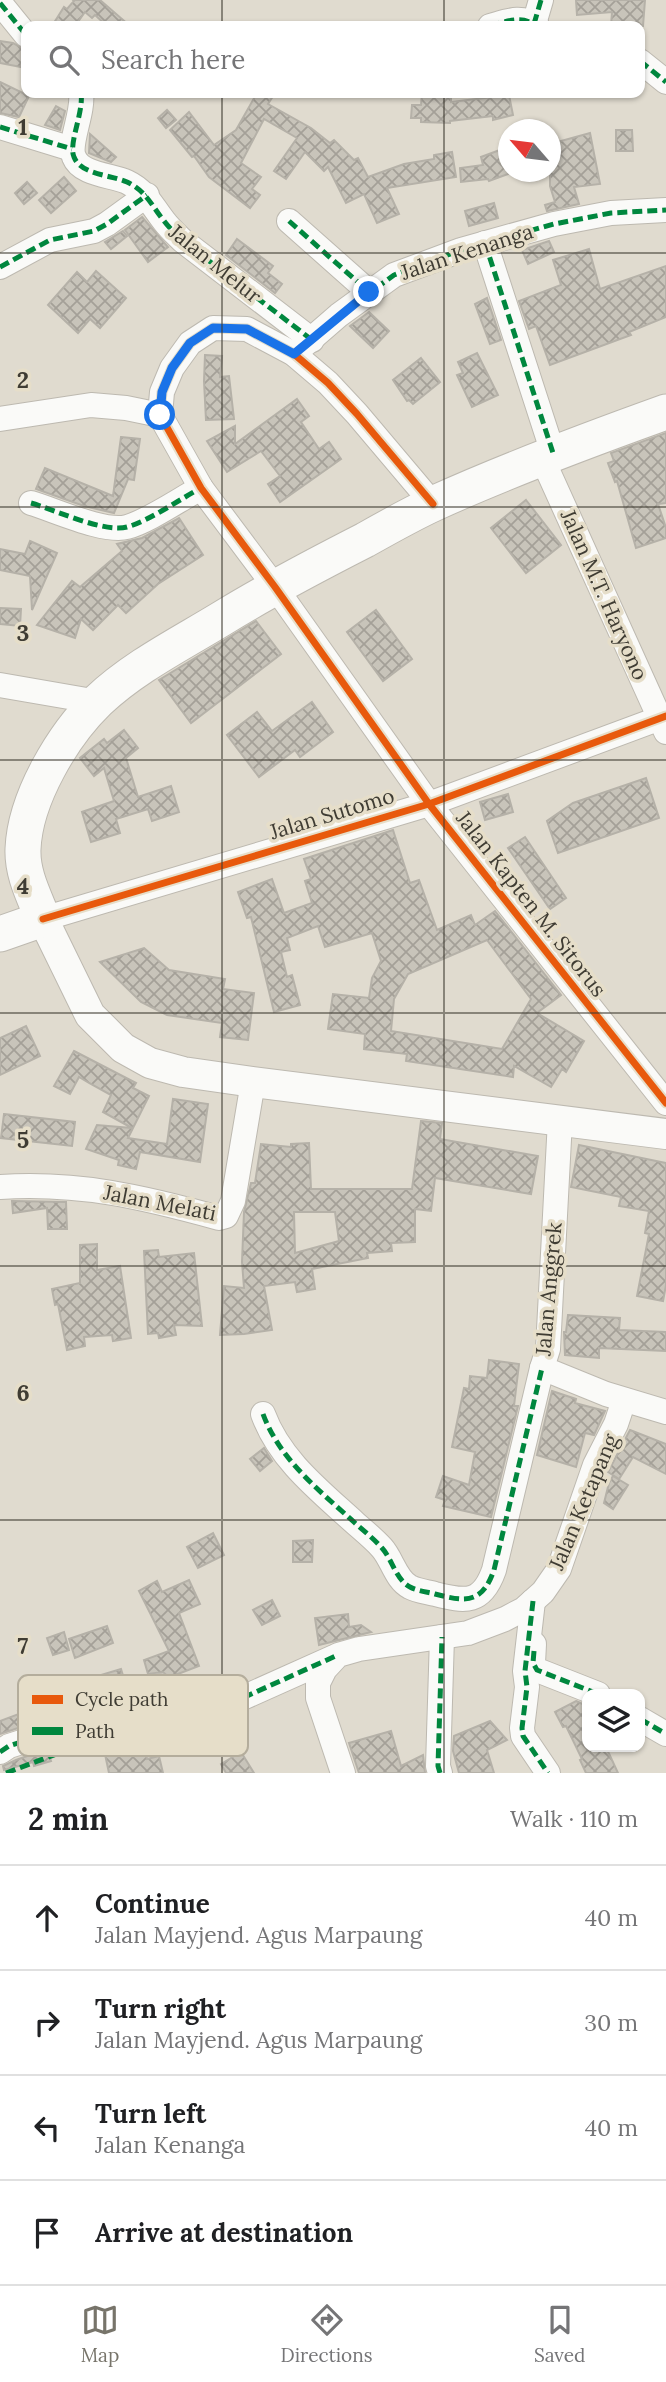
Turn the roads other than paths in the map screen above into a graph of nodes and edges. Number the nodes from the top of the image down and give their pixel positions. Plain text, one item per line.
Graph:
1 (541, 0) edge
2 (0, 3) edge
3 (509, 21) edge
4 (528, 21) edge
5 (536, 21) edge
6 (21, 29) edge
7 (645, 65) edge
8 (666, 82) edge
9 (81, 98) edge
10 (0, 127) edge
11 (72, 149) junction
12 (147, 195) junction
13 (666, 210) edge
14 (289, 221) dead end
15 (485, 243) junction
16 (0, 267) edge
17 (369, 292) junction
18 (303, 347) junction
19 (666, 412) edge
20 (160, 415) junction
21 (0, 419) edge
22 (548, 456) junction
23 (201, 488) junction
24 (31, 503) dead end
25 (433, 504) junction
26 (275, 587) junction
27 (0, 685) edge
28 (98, 702) junction
29 (664, 722) edge
30 (429, 804) junction
31 (43, 919) junction
32 (0, 934) edge
33 (253, 1082) junction
34 (666, 1103) edge
35 (560, 1120) junction
36 (666, 1134) edge
37 (0, 1187) edge
38 (542, 1368) junction
39 (624, 1400) junction
40 (666, 1412) edge
41 (263, 1414) dead end
42 (536, 1598) junction
43 (442, 1637) junction
44 (338, 1655) junction
45 (584, 1689) edge
46 (248, 1696) edge
47 (645, 1722) edge
48 (666, 1734) edge
49 (18, 1743) edge
50 (0, 1752) edge
51 (343, 1773) edge
52 (440, 1773) edge
53 (548, 1773) edge

1 - 5 street
2 - 6 street
3 - 4 street
7 - 8 street
9 - 11 street
10 - 11 street
11 - 12 street, Jalan Melur
12 - 16 street
12 - 18 street, Jalan Melur
13 - 15 street, Jalan Kenanga
14 - 17 street
15 - 17 street, Jalan Kenanga
15 - 22 street, Jalan M.T. Haryono
17 - 18 street, Jalan Kenanga
18 - 20 street
18 - 25 street
19 - 22 highway
20 - 21 street
20 - 23 street, Jalan Kapten M. Sitorus
22 - 25 highway
22 - 29 street, Jalan M.T. Haryono
23 - 24 street
23 - 26 street, Jalan Kapten M. Sitorus
25 - 26 highway
26 - 28 highway
26 - 30 street, Jalan Kapten M. Sitorus
27 - 28 street
28 - 31 highway
29 - 30 street, Jalan Sutomo
30 - 31 street, Jalan Sutomo
30 - 34 street, Jalan Kapten M. Sitorus
31 - 32 highway
31 - 33 main road
33 - 35 main road
33 - 37 street, Jalan Melati
35 - 36 main road
35 - 38 street, Jalan Anggrek
38 - 39 street, Jalan Anggrek
38 - 41 street
39 - 40 street, Jalan Anggrek
39 - 42 street, Jalan Ketapang
42 - 43 street, Jalan Ketapang
42 - 45 street
42 - 53 street
43 - 44 street, Jalan Ketapang
43 - 52 street
44 - 46 street, Jalan Ketapang
44 - 51 street
47 - 48 street
49 - 50 street

